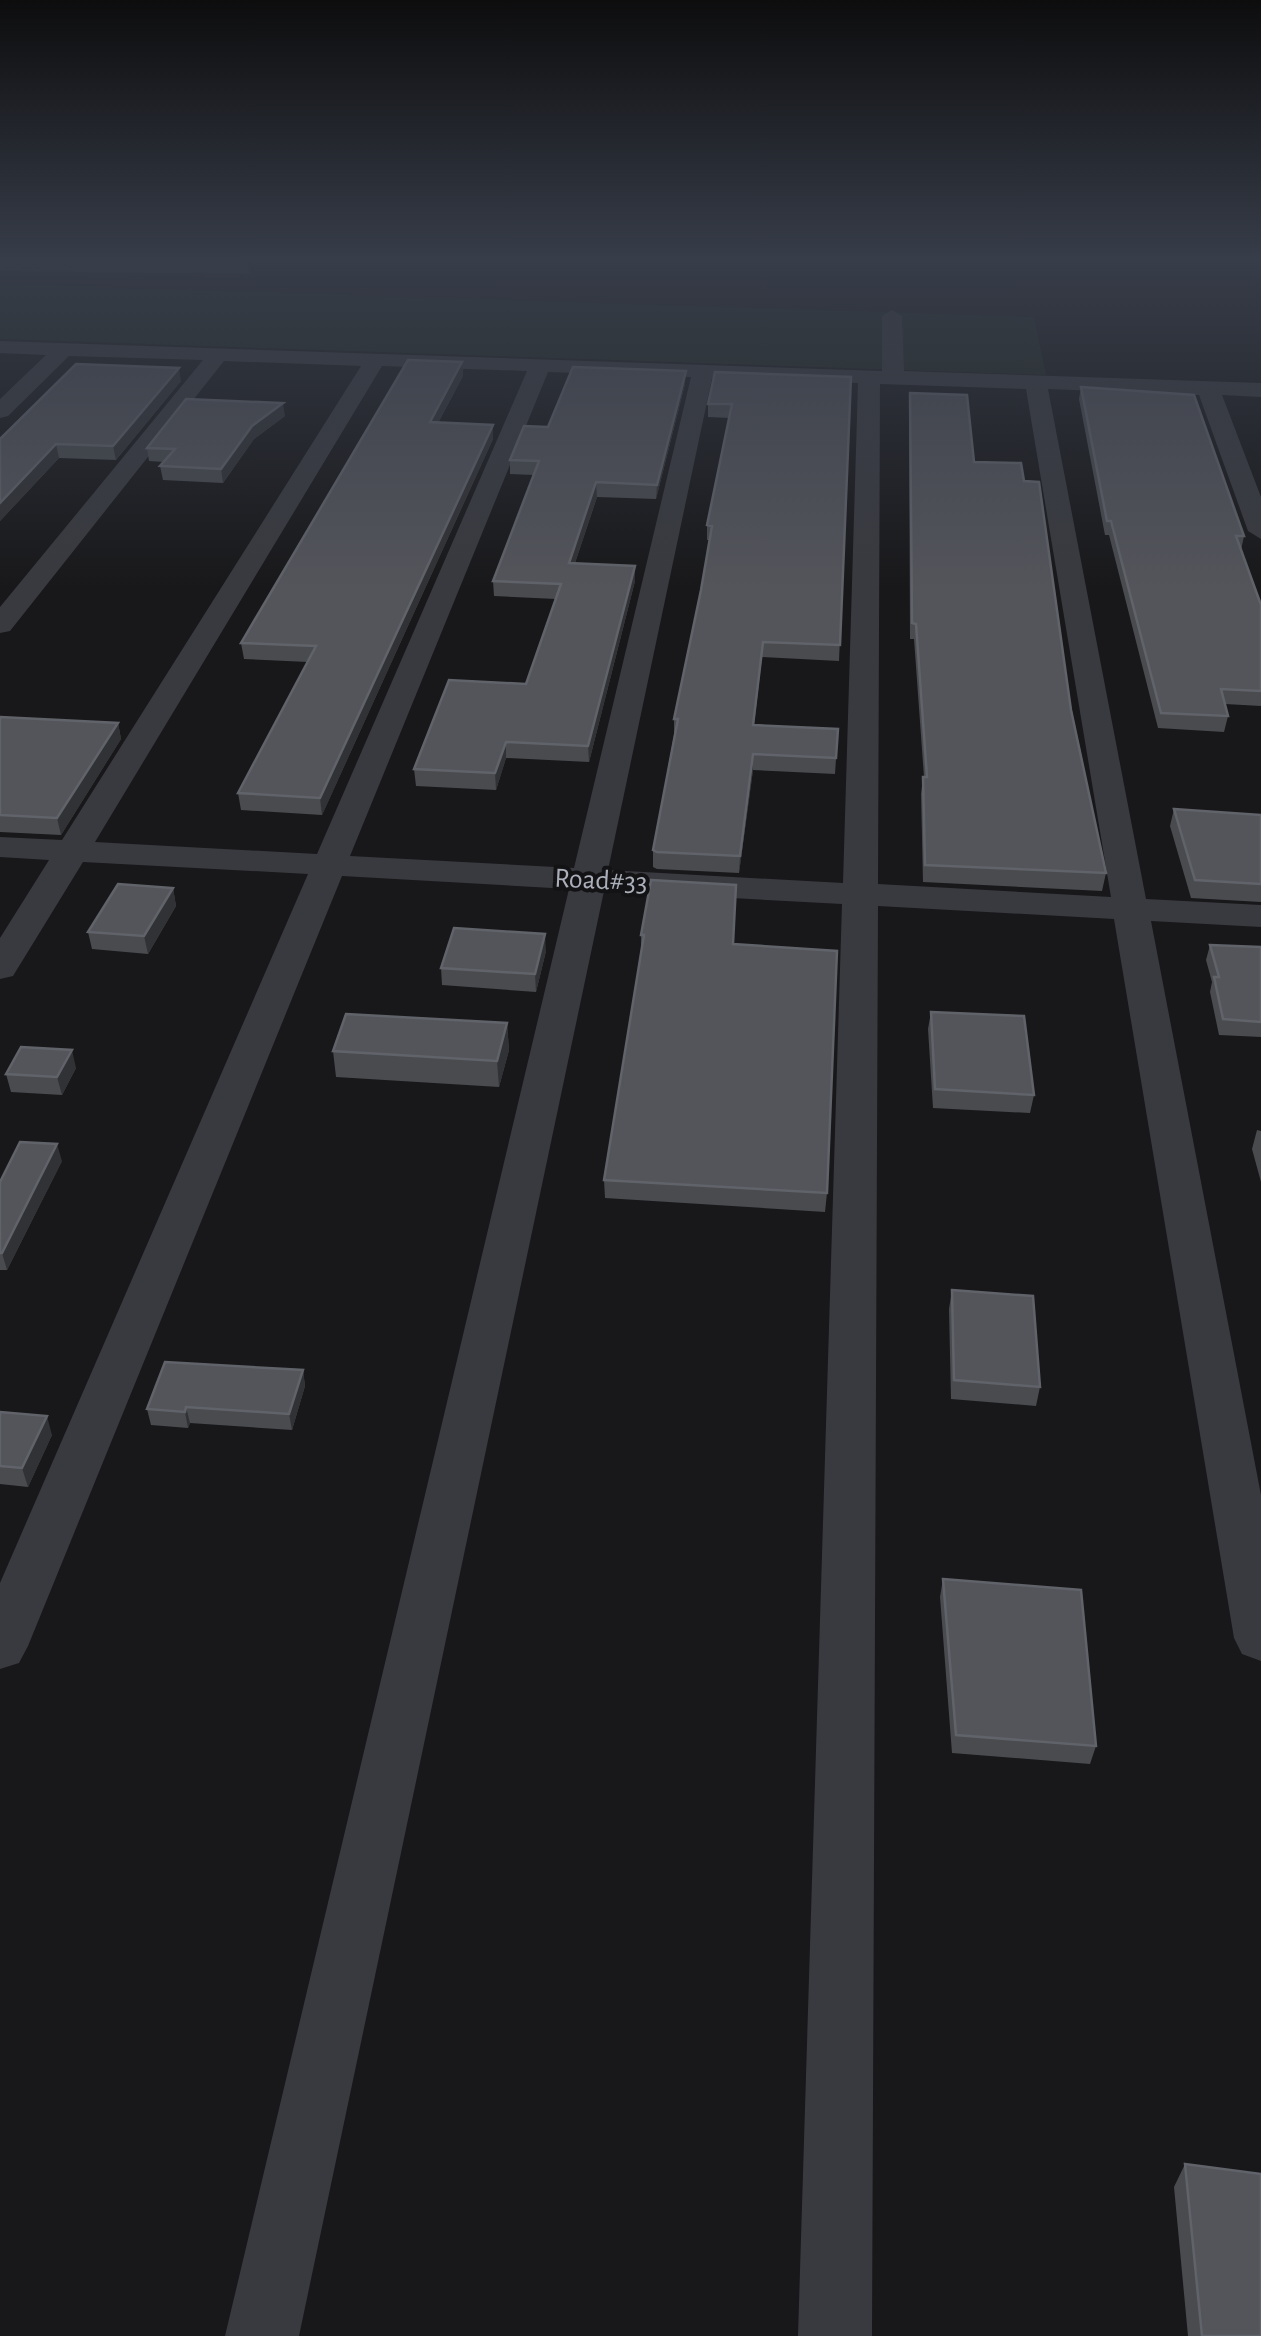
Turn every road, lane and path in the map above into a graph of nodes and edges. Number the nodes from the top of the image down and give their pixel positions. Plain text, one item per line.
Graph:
1 (42, 371) edge
2 (205, 371) edge
3 (368, 371) edge
4 (537, 371) edge
5 (703, 371) edge
6 (729, 371) edge
7 (882, 371) edge
8 (881, 377) junction
9 (1036, 382) junction
10 (1208, 388) junction
11 (1261, 390) edge
12 (0, 412) edge
13 (1261, 531) edge
14 (0, 625) edge
15 (0, 846) edge
16 (73, 850) junction
17 (330, 864) junction
18 (591, 879) junction
19 (862, 894) junction
20 (1129, 908) junction
21 (1261, 916) edge
22 (0, 968) edge
23 (1261, 1638) edge
24 (0, 1646) edge
25 (262, 2336) edge
26 (835, 2336) edge

1 - 12 street
2 - 14 street
3 - 16 street
4 - 17 street
5 - 18 street
6 - 8 street
7 - 8 street
8 - 9 street
8 - 19 street
9 - 10 street
9 - 20 street
10 - 11 street
10 - 13 street
15 - 16 street, Road#33
16 - 17 street, Road#33
16 - 22 street
17 - 18 street, Road#33
17 - 24 street
18 - 19 street, Road#33
18 - 25 street
19 - 20 street, Road#33
19 - 26 street
20 - 21 street, Road#33
20 - 23 street

